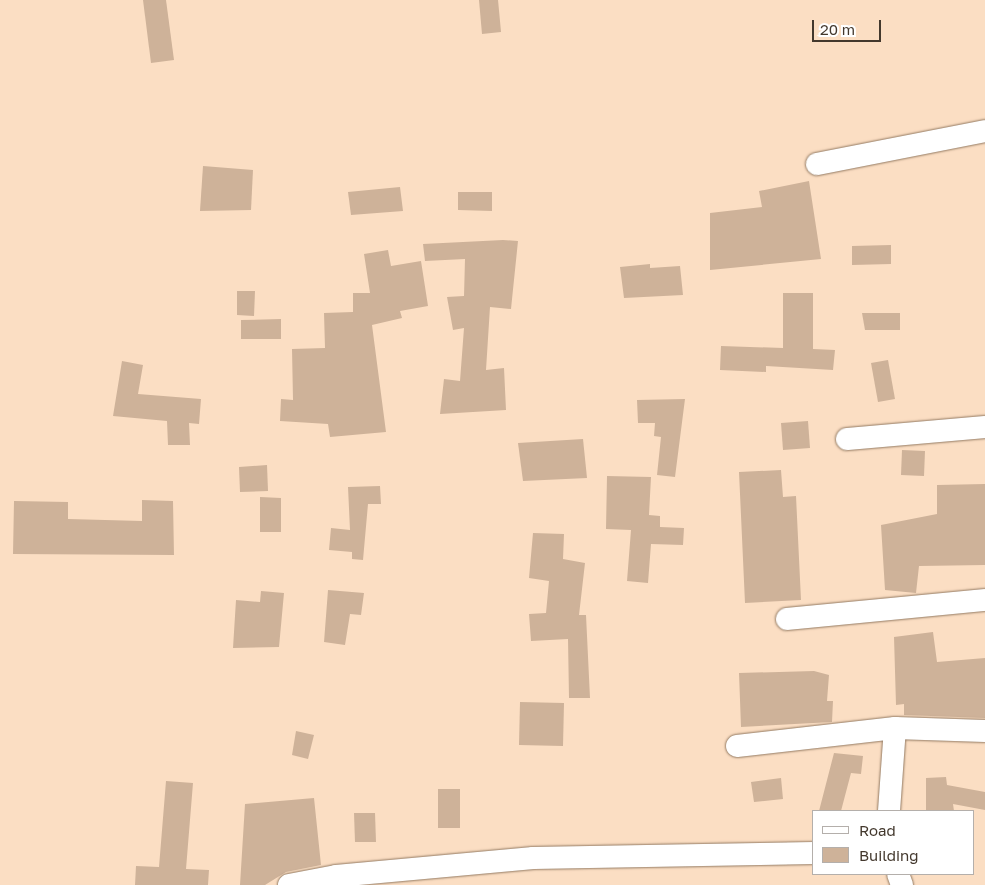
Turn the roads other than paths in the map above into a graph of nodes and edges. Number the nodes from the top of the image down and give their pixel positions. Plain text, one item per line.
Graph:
1 (985, 131) edge
2 (817, 164) dead end
3 (985, 427) edge
4 (847, 439) dead end
5 (985, 600) edge
6 (787, 619) dead end
7 (895, 728) junction
8 (985, 731) edge
9 (737, 746) dead end
10 (889, 810) edge
11 (812, 853) edge
12 (288, 885) edge

1 - 2 street
3 - 4 street
5 - 6 street
7 - 8 street
7 - 9 street
7 - 10 street
11 - 12 street

